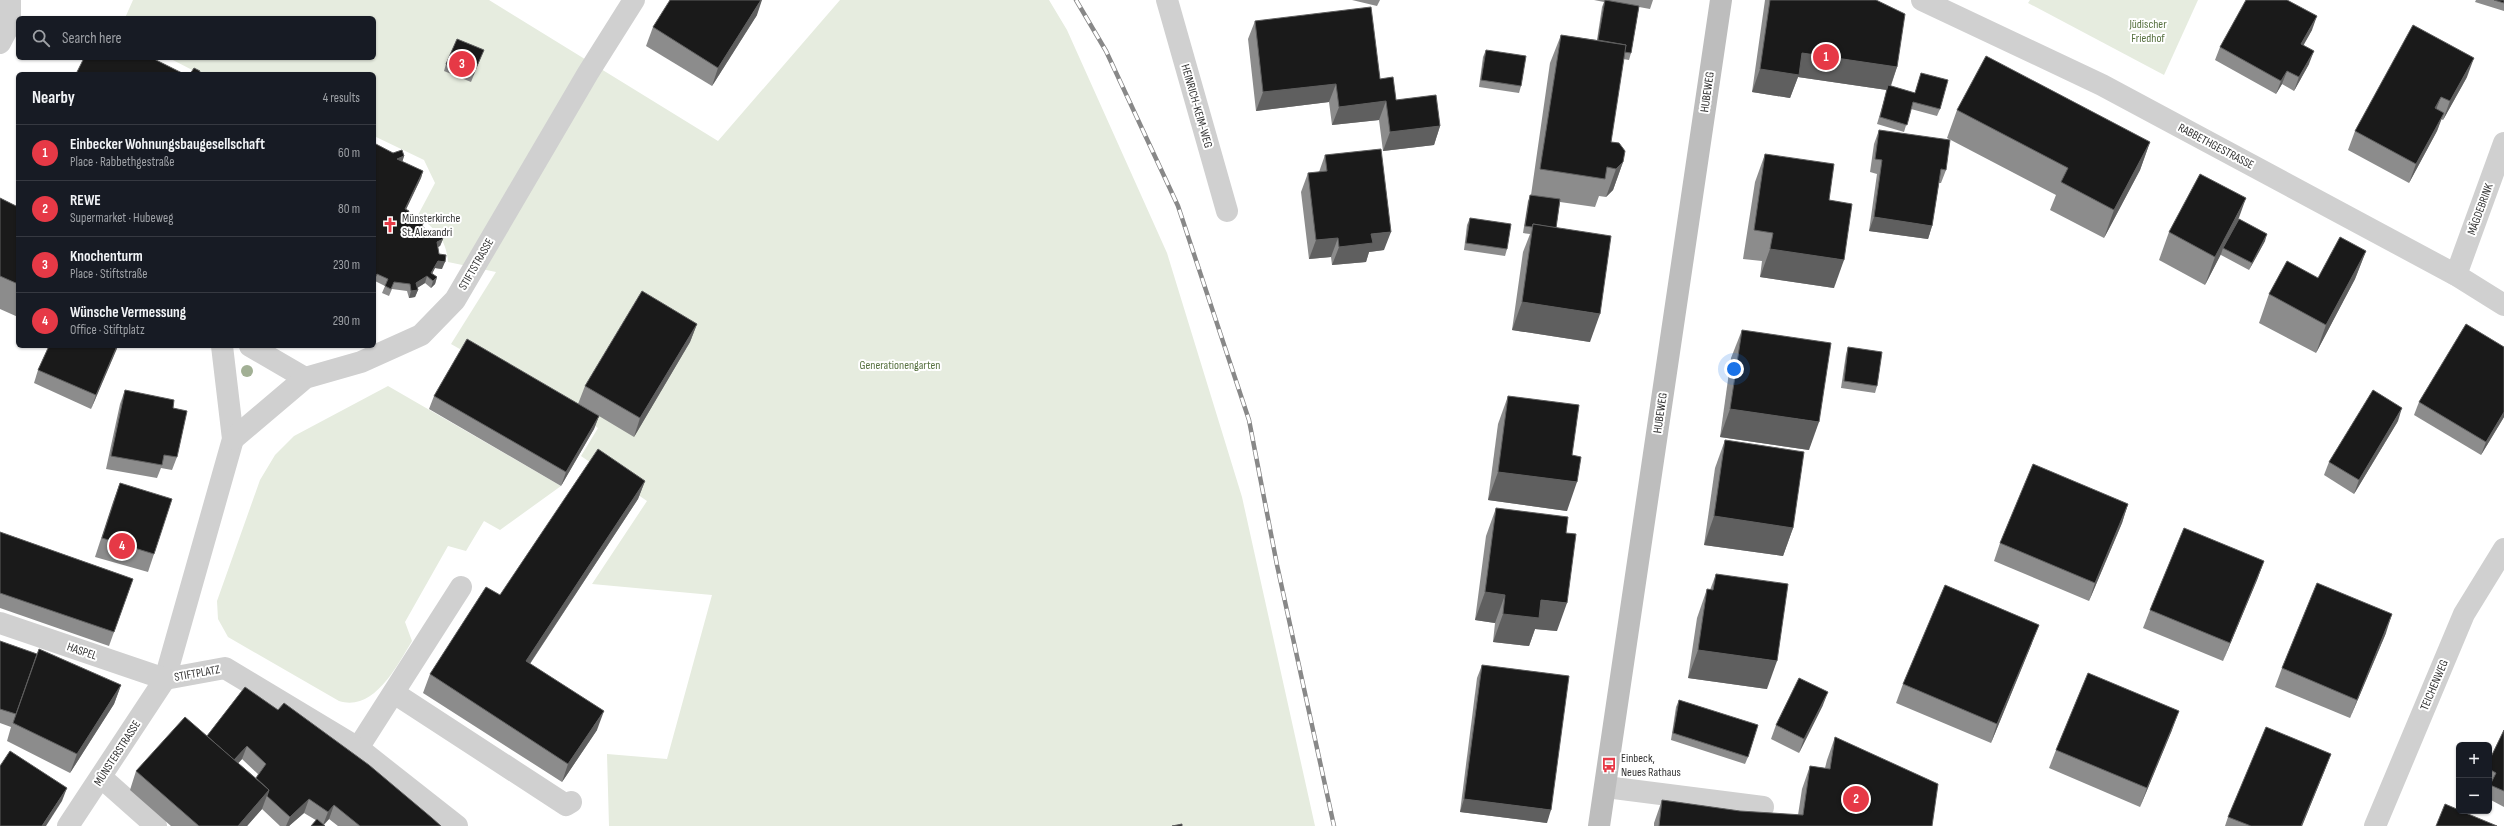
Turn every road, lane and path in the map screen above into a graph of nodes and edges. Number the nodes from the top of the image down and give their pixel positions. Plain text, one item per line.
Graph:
1 (10, 0) edge
2 (634, 0) edge
3 (1167, 0) edge
4 (1721, 0) edge
5 (1922, 0) edge
6 (0, 44) edge
7 (2504, 143) edge
8 (1227, 211) dead end
9 (2456, 275) junction
10 (2504, 306) edge
11 (222, 348) edge
12 (253, 348) edge
13 (305, 378) junction
14 (233, 439) junction
15 (2504, 549) edge
16 (461, 586) dead end
17 (0, 623) edge
18 (165, 679) junction
19 (394, 693) junction
20 (358, 748) junction
21 (102, 778) junction
22 (1606, 787) junction
23 (571, 802) dead end
24 (1763, 807) dead end
25 (68, 826) edge
26 (156, 826) edge
27 (458, 826) edge
28 (1599, 826) edge
29 (2375, 826) edge

1 - 6 street
2 - 13 street, STIFTSTRASSE
3 - 8 street, HEINRICH-KEIM-WEG
4 - 22 street, HUBEWEG
5 - 9 street, RABBETHGESTRASSE
7 - 9 street, MÄGDEBRINK
9 - 10 street, RABBETHGESTRASSE
11 - 14 street, STIFTPLATZ
12 - 13 street
13 - 14 street, STIFTSTRASSE
14 - 18 street, STIFTPLATZ
15 - 29 street, TEICHENWEG
16 - 19 street
17 - 18 street, HASPEL
18 - 20 street, STIFTPLATZ
18 - 21 street, MÜNSTERSTRASSE
19 - 20 street
19 - 23 street
20 - 27 street, STIFTPLATZ
21 - 25 street, MÜNSTERSTRASSE
21 - 26 street
22 - 24 street
22 - 28 street, HUBEWEG

